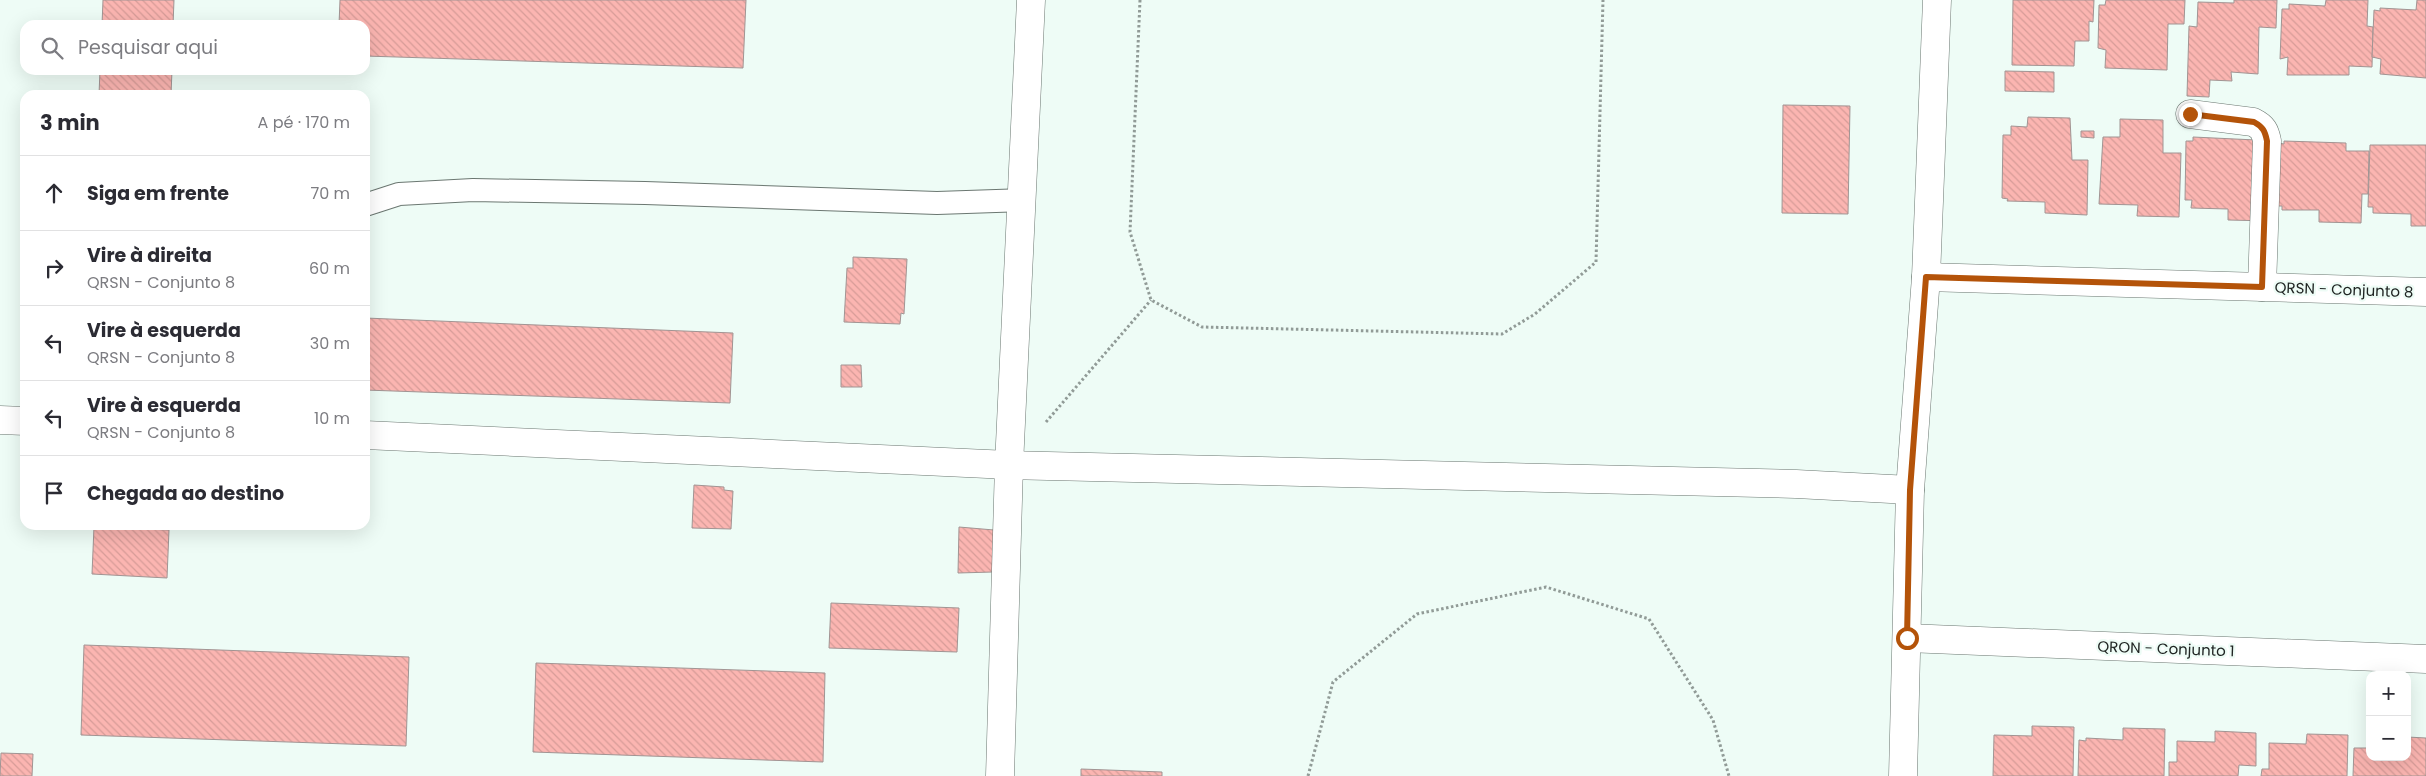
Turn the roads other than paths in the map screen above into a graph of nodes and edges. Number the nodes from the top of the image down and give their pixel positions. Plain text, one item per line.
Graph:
1 (1031, 0) edge
2 (1937, 0) edge
3 (2190, 114) dead end
4 (1022, 200) junction
5 (370, 203) edge
6 (1926, 277) junction
7 (2262, 287) junction
8 (2426, 292) edge
9 (0, 420) edge
10 (20, 421) edge
11 (370, 435) edge
12 (1009, 464) junction
13 (1910, 490) junction
14 (1907, 638) junction
15 (2426, 660) edge
16 (1000, 776) edge
17 (1903, 776) edge

1 - 4 street
2 - 6 street
3 - 7 street, QRSN - Conjunto 8
4 - 5 lane
4 - 12 street
6 - 7 street, QRSN - Conjunto 8
6 - 13 street
7 - 8 street, QRSN - Conjunto 8
9 - 10 street
11 - 12 street
12 - 13 street
12 - 16 street
13 - 14 street
14 - 15 street, QRON - Conjunto 1
14 - 17 street

